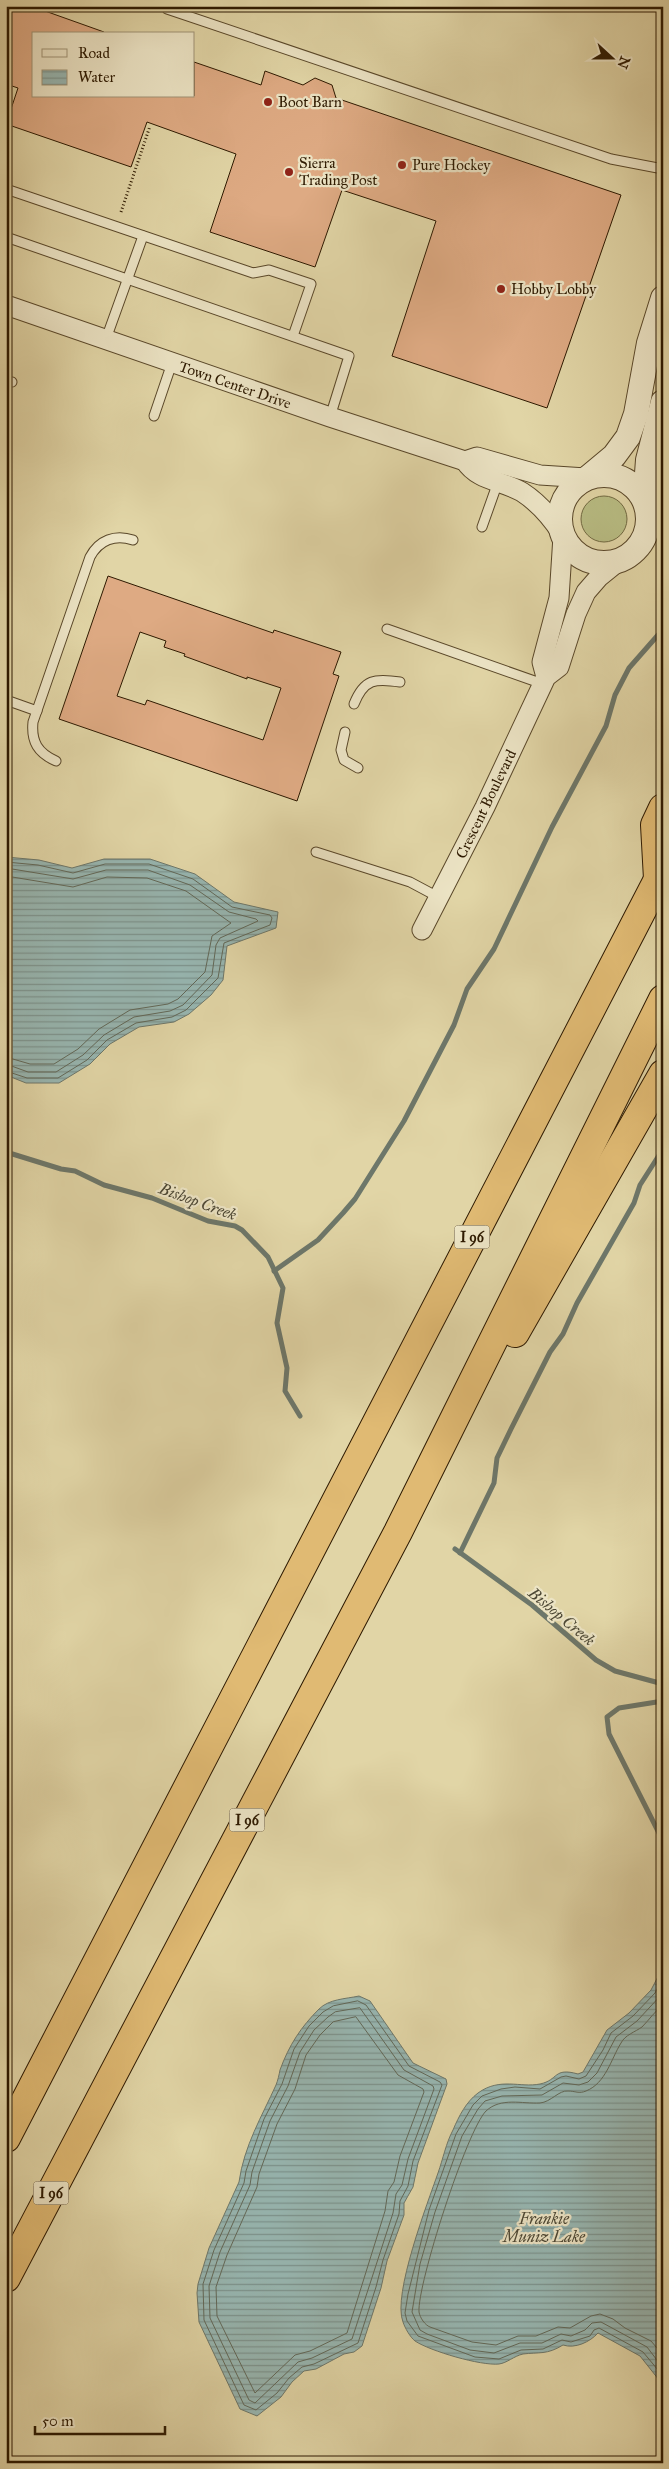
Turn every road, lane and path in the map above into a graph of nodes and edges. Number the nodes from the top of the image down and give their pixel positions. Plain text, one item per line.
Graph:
1 (165, 7) edge
2 (150, 126) dead end
3 (663, 169) edge
4 (6, 190) edge
5 (121, 212) dead end
6 (142, 236) junction
7 (6, 237) edge
8 (127, 280) junction
9 (663, 298) edge
10 (6, 305) edge
11 (293, 336) junction
12 (106, 339) junction
13 (172, 363) junction
14 (663, 402) edge
15 (154, 416) dead end
16 (330, 417) junction
17 (465, 461) junction
18 (588, 477) junction
19 (498, 482) junction
20 (645, 501) junction
21 (482, 527) dead end
22 (563, 535) junction
23 (133, 540) dead end
24 (620, 560) junction
25 (387, 629) dead end
26 (544, 680) junction
27 (400, 682) dead end
28 (6, 700) edge
29 (354, 704) dead end
30 (36, 710) junction
31 (345, 732) dead end
32 (56, 761) dead end
33 (358, 768) dead end
34 (663, 808) edge
35 (316, 852) dead end
36 (660, 874) edge
37 (440, 898) junction
38 (422, 930) dead end
39 (663, 999) edge
40 (663, 1074) edge
41 (398, 1532) junction
42 (6, 2138) edge
43 (6, 2278) edge

1 - 3 lane
2 - 5 path
4 - 6 lane
6 - 8 lane
6 - 11 lane
7 - 8 lane
8 - 11 lane
8 - 12 lane
9 - 18 street
10 - 12 street, Town Center Drive
11 - 16 lane
12 - 13 street, Town Center Drive
13 - 15 lane
13 - 16 street, Town Center Drive
14 - 20 street
16 - 17 street, Town Center Drive
17 - 18 street, Town Center Drive
17 - 19 street, Town Center Drive
18 - 20 street
18 - 22 street
19 - 21 lane
19 - 22 street, Town Center Drive
20 - 24 street
22 - 24 street
22 - 26 street, Crescent Boulevard
23 - 30 lane
24 - 26 street, Crescent Boulevard
25 - 26 lane
26 - 37 street, Crescent Boulevard
27 - 29 lane
28 - 30 lane
30 - 32 lane
31 - 33 lane
34 - 36 highway
35 - 37 lane
36 - 42 highway, I 96
37 - 38 street, Crescent Boulevard
39 - 41 highway, I 96
40 - 41 highway
41 - 43 highway, I 96

